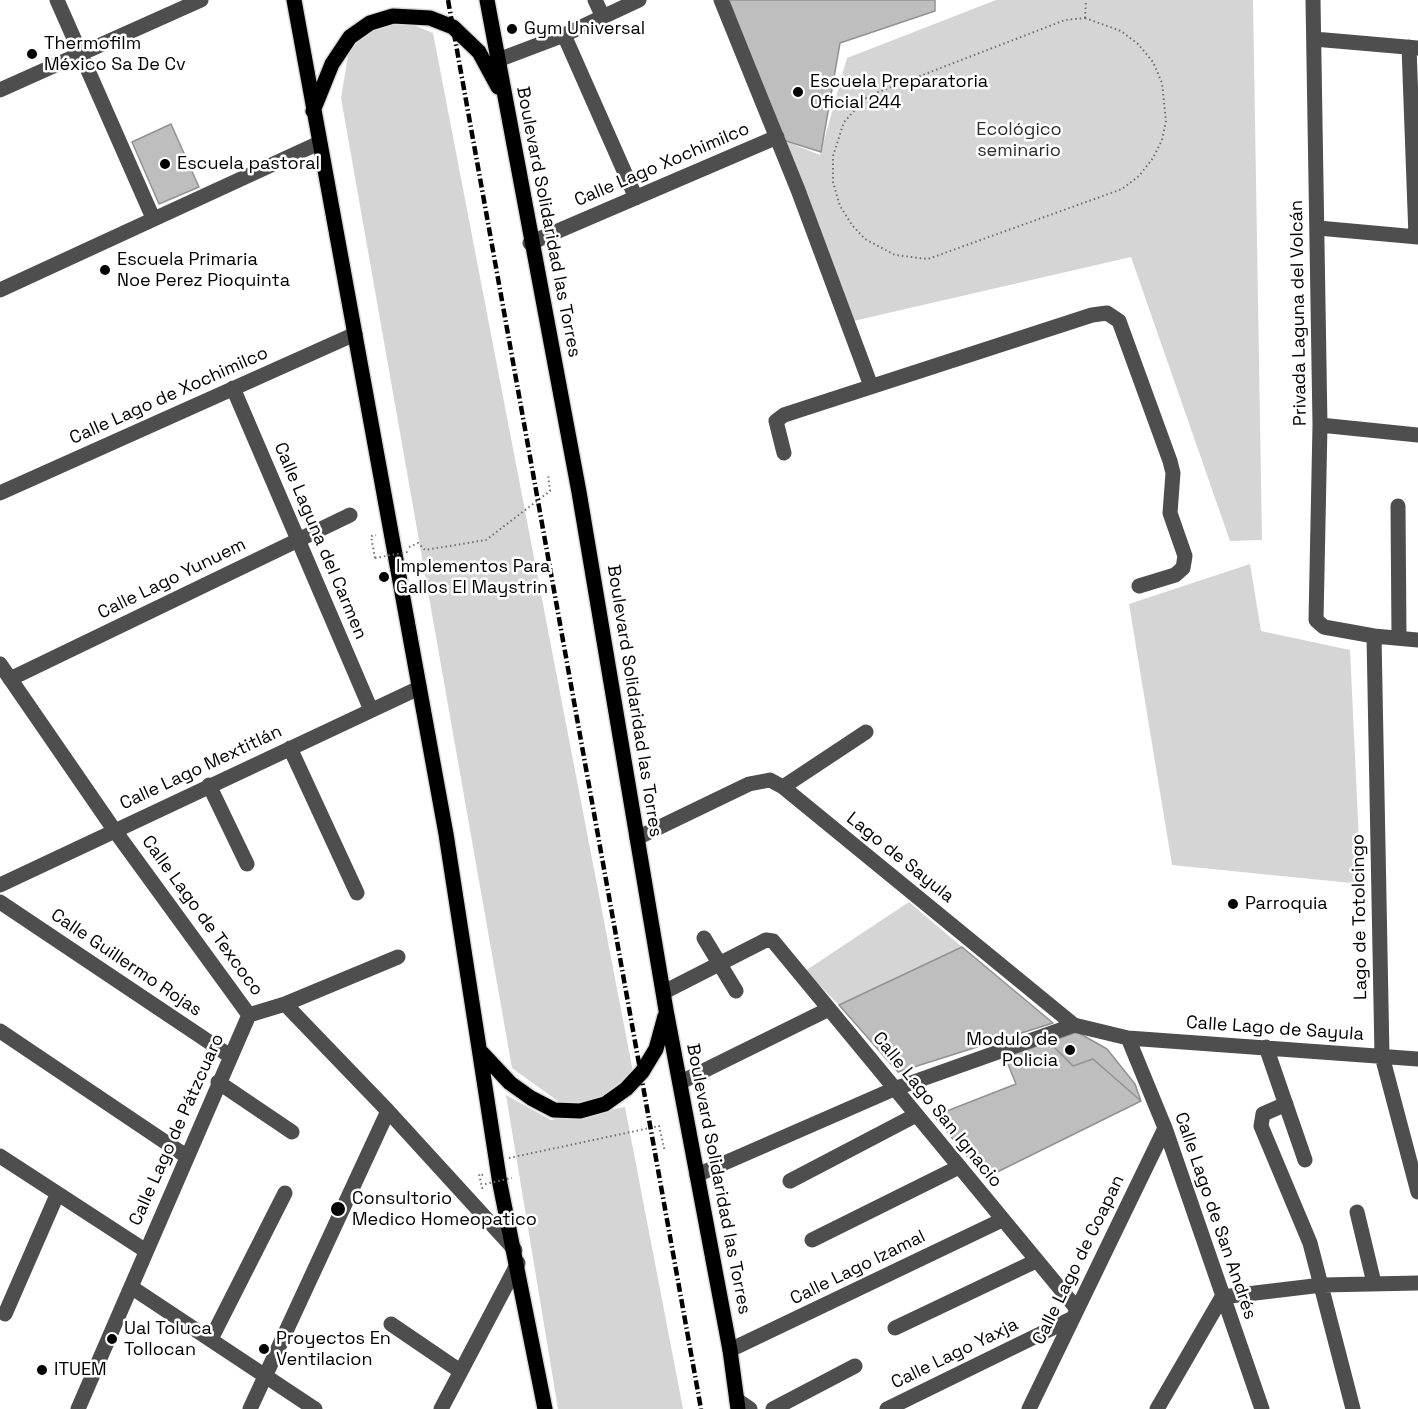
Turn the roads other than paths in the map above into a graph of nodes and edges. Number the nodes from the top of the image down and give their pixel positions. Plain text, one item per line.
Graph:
1 (57, 0) edge
2 (201, 0) edge
3 (294, 0) edge
4 (487, 0) edge
5 (595, 0) edge
6 (721, 0) edge
7 (1313, 0) edge
8 (635, 1) edge
9 (603, 17) junction
10 (564, 35) junction
11 (1314, 39) junction
12 (1414, 48) edge
13 (80, 54) junction
14 (498, 60) junction
15 (2, 85) edge
16 (505, 101) junction
17 (313, 111) junction
18 (777, 137) junction
19 (319, 143) junction
20 (636, 198) junction
21 (153, 218) junction
22 (1318, 228) junction
23 (1417, 237) edge
24 (530, 243) junction
25 (0, 290) edge
26 (355, 334) junction
27 (871, 386) junction
28 (233, 388) junction
29 (1320, 425) junction
30 (1418, 435) edge
31 (784, 453) dead end
32 (0, 493) edge
33 (1398, 506) dead end
34 (350, 515) dead end
35 (298, 540) junction
36 (1139, 586) dead end
37 (1374, 636) junction
38 (1399, 638) junction
39 (1418, 640) edge
40 (0, 664) edge
41 (10, 679) junction
42 (419, 688) junction
43 (371, 710) junction
44 (866, 732) dead end
45 (290, 748) junction
46 (209, 786) junction
47 (783, 787) junction
48 (115, 831) junction
49 (637, 838) junction
50 (247, 864) dead end
51 (0, 885) edge
52 (357, 893) dead end
53 (0, 902) edge
54 (704, 938) dead end
55 (398, 957) dead end
56 (719, 964) junction
57 (736, 991) dead end
58 (664, 992) junction
59 (285, 1004) junction
60 (666, 1010) junction
61 (829, 1010) junction
62 (249, 1015) junction
63 (1074, 1025) junction
64 (0, 1031) edge
65 (1128, 1038) junction
66 (1266, 1047) junction
67 (480, 1051) junction
68 (230, 1056) junction
69 (1383, 1056) junction
70 (1418, 1059) edge
71 (218, 1082) junction
72 (681, 1082) junction
73 (894, 1089) junction
74 (1286, 1104) junction
75 (388, 1111) junction
76 (916, 1115) junction
77 (1165, 1128) junction
78 (292, 1131) dead end
79 (0, 1156) edge
80 (186, 1156) junction
81 (1305, 1160) dead end
82 (959, 1167) junction
83 (698, 1175) junction
84 (790, 1181) dead end
85 (1418, 1192) edge
86 (285, 1193) dead end
87 (57, 1195) junction
88 (1357, 1212) dead end
89 (1002, 1220) junction
90 (812, 1240) dead end
91 (146, 1251) junction
92 (517, 1257) junction
93 (1035, 1261) junction
94 (1418, 1282) edge
95 (1374, 1283) junction
96 (1322, 1285) junction
97 (131, 1287) junction
98 (1222, 1297) junction
99 (5, 1314) dead end
100 (1075, 1314) junction
101 (391, 1324) dead end
102 (895, 1328) dead end
103 (211, 1338) junction
104 (730, 1350) junction
105 (855, 1366) dead end
106 (460, 1371) junction
107 (266, 1376) junction
108 (738, 1404) edge
109 (78, 1409) edge
110 (250, 1409) edge
111 (315, 1409) edge
112 (441, 1409) edge
113 (545, 1409) edge
114 (750, 1409) edge
115 (773, 1409) edge
116 (887, 1409) edge
117 (1029, 1409) edge
118 (1157, 1409) edge
119 (1262, 1409) edge
120 (1353, 1409) edge

1 - 13 street
2 - 13 street
3 - 17 main road
4 - 14 main road, Boulevard Solidaridad las Torres
5 - 9 street
6 - 18 street
7 - 11 street, Privada Laguna del Volcán
8 - 9 street
9 - 10 street
10 - 14 street
10 - 20 street
11 - 12 street
11 - 22 street, Privada Laguna del Volcán
12 - 23 street
13 - 15 street
13 - 21 street
14 - 16 main road, Boulevard Solidaridad las Torres
16 - 17 main road
16 - 24 main road, Boulevard Solidaridad las Torres
17 - 19 main road
18 - 20 street, Calle Lago Xochimilco
18 - 27 street
19 - 21 street
19 - 26 main road
20 - 24 street, Calle Lago Xochimilco
21 - 25 street
22 - 23 street
22 - 29 street, Privada Laguna del Volcán
24 - 49 main road, Boulevard Solidaridad las Torres
26 - 28 street, Calle Lago de Xochimilco
26 - 42 main road
27 - 31 street
27 - 36 street
28 - 32 street, Calle Lago de Xochimilco
28 - 35 street, Calle Laguna del Carmen
29 - 30 street
29 - 37 street, Privada Laguna del Volcán
33 - 38 street
34 - 35 street, Calle Lago Yunuem
35 - 41 street, Calle Lago Yunuem
35 - 43 street, Calle Laguna del Carmen
37 - 38 street
37 - 69 street, Lago de Totolcingo
38 - 39 street
40 - 41 street, Calle Lago de Texcoco
41 - 48 street, Calle Lago de Texcoco
42 - 43 street, Calle Lago Mextitlán
42 - 67 main road
43 - 45 street, Calle Lago Mextitlán
44 - 47 street
45 - 46 street, Calle Lago Mextitlán
45 - 52 street
46 - 48 street, Calle Lago Mextitlán
46 - 50 street
47 - 49 street
47 - 63 street, Lago de Sayula
48 - 51 street, Calle Lago Mextitlán
48 - 62 street, Calle Lago de Texcoco
49 - 58 main road, Boulevard Solidaridad las Torres
53 - 68 street, Calle Guillermo Rojas
54 - 56 street
55 - 59 street
56 - 57 street
56 - 58 street
56 - 61 street, Calle Lago San Ignacio
58 - 60 main road, Boulevard Solidaridad las Torres
59 - 62 street
59 - 75 street, Calle Lago de Texcoco
60 - 67 main road
60 - 72 main road, Boulevard Solidaridad las Torres
61 - 72 street
61 - 73 street, Calle Lago San Ignacio
62 - 68 street, Calle Lago de Pátzcuaro
63 - 65 street, Lago de Sayula
63 - 73 street
64 - 80 street
65 - 66 street, Calle Lago de Sayula
65 - 77 street, Calle Lago de San Andrés
66 - 69 street, Calle Lago de Sayula
66 - 74 street
67 - 92 main road
68 - 71 street, Calle Lago de Pátzcuaro
69 - 70 street, Calle Lago de Sayula
69 - 85 street, Lago de Totolcingo
71 - 78 street
71 - 80 street, Calle Lago de Pátzcuaro
72 - 83 main road, Boulevard Solidaridad las Torres
73 - 76 street, Calle Lago San Ignacio
73 - 83 street
74 - 81 street
74 - 96 street
75 - 92 street, Calle Lago de Texcoco
75 - 107 street
76 - 82 street, Calle Lago San Ignacio
76 - 84 street
77 - 98 street, Calle Lago de San Andrés
77 - 100 street, Calle Lago de Coapan
79 - 87 street
80 - 91 street, Calle Lago de Pátzcuaro
82 - 89 street, Calle Lago San Ignacio
82 - 90 street
83 - 104 main road, Boulevard Solidaridad las Torres
86 - 103 street
87 - 91 street
87 - 99 street
88 - 95 street
89 - 93 street, Calle Lago San Ignacio
89 - 104 street, Calle Lago Izamal
91 - 97 street, Calle Lago de Pátzcuaro
92 - 106 street
92 - 113 main road
93 - 100 street, Calle Lago San Ignacio
93 - 102 street
94 - 95 street
95 - 96 street
96 - 98 street
96 - 120 street
97 - 103 street
97 - 109 street, Calle Lago de Pátzcuaro
98 - 118 street
98 - 119 street, Calle Lago de San Andrés
100 - 116 street, Calle Lago Yaxja
100 - 117 street, Calle Lago de Coapan
101 - 106 street
103 - 107 street
104 - 108 main road, Boulevard Solidaridad las Torres
105 - 115 street
106 - 112 street
107 - 110 street
107 - 111 street
108 - 114 street

